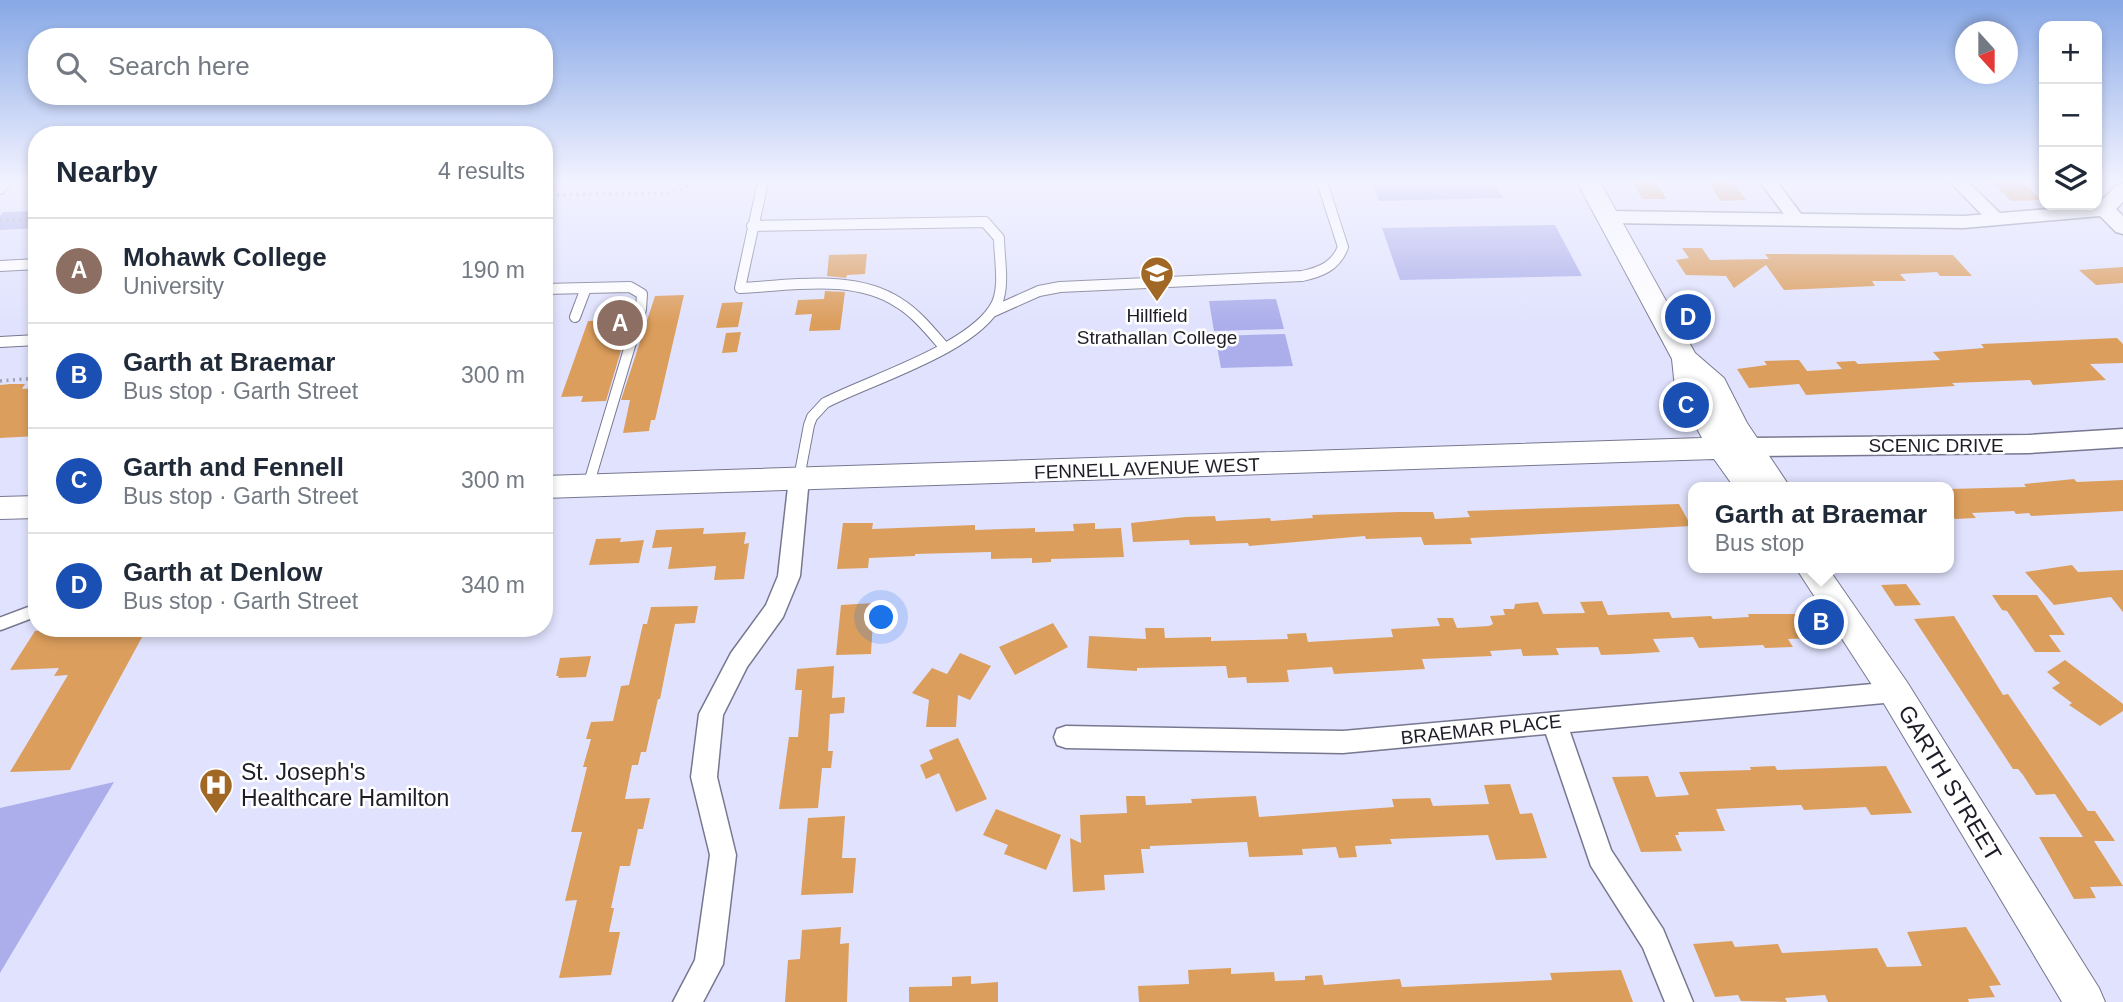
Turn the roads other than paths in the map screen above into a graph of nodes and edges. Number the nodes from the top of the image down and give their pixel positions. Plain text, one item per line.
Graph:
1 (751, 229) edge
2 (991, 229) edge
3 (1337, 229) edge
4 (1614, 229) edge
5 (28, 264) edge
6 (0, 265) edge
7 (586, 288) junction
8 (553, 289) edge
9 (992, 312) junction
10 (575, 317) dead end
11 (28, 340) edge
12 (0, 342) edge
13 (945, 348) junction
14 (2123, 438) edge
15 (1735, 447) junction
16 (799, 478) junction
17 (1747, 482) edge
18 (1770, 482) edge
19 (588, 486) junction
20 (553, 488) edge
21 (28, 506) edge
22 (0, 508) edge
23 (1814, 573) edge
24 (28, 613) edge
25 (0, 624) edge
26 (1895, 692) junction
27 (1554, 722) junction
28 (1066, 737) dead end
29 (687, 1002) edge
30 (1679, 1002) edge
31 (2085, 1002) edge

1 - 13 lane
2 - 9 lane
3 - 9 lane
4 - 15 main road
5 - 6 lane
7 - 8 lane
7 - 10 lane
7 - 19 lane
9 - 13 lane
11 - 12 lane
13 - 16 lane
14 - 15 street, SCENIC DRIVE
15 - 16 main road, FENNELL AVENUE WEST
15 - 17 main road
15 - 18 main road
16 - 19 main road, FENNELL AVENUE WEST
16 - 29 street
19 - 20 main road, FENNELL AVENUE WEST
21 - 22 main road
23 - 26 main road, GARTH STREET
24 - 25 lane
26 - 27 street, BRAEMAR PLACE
26 - 31 main road, GARTH STREET
27 - 28 street, BRAEMAR PLACE
27 - 30 street

